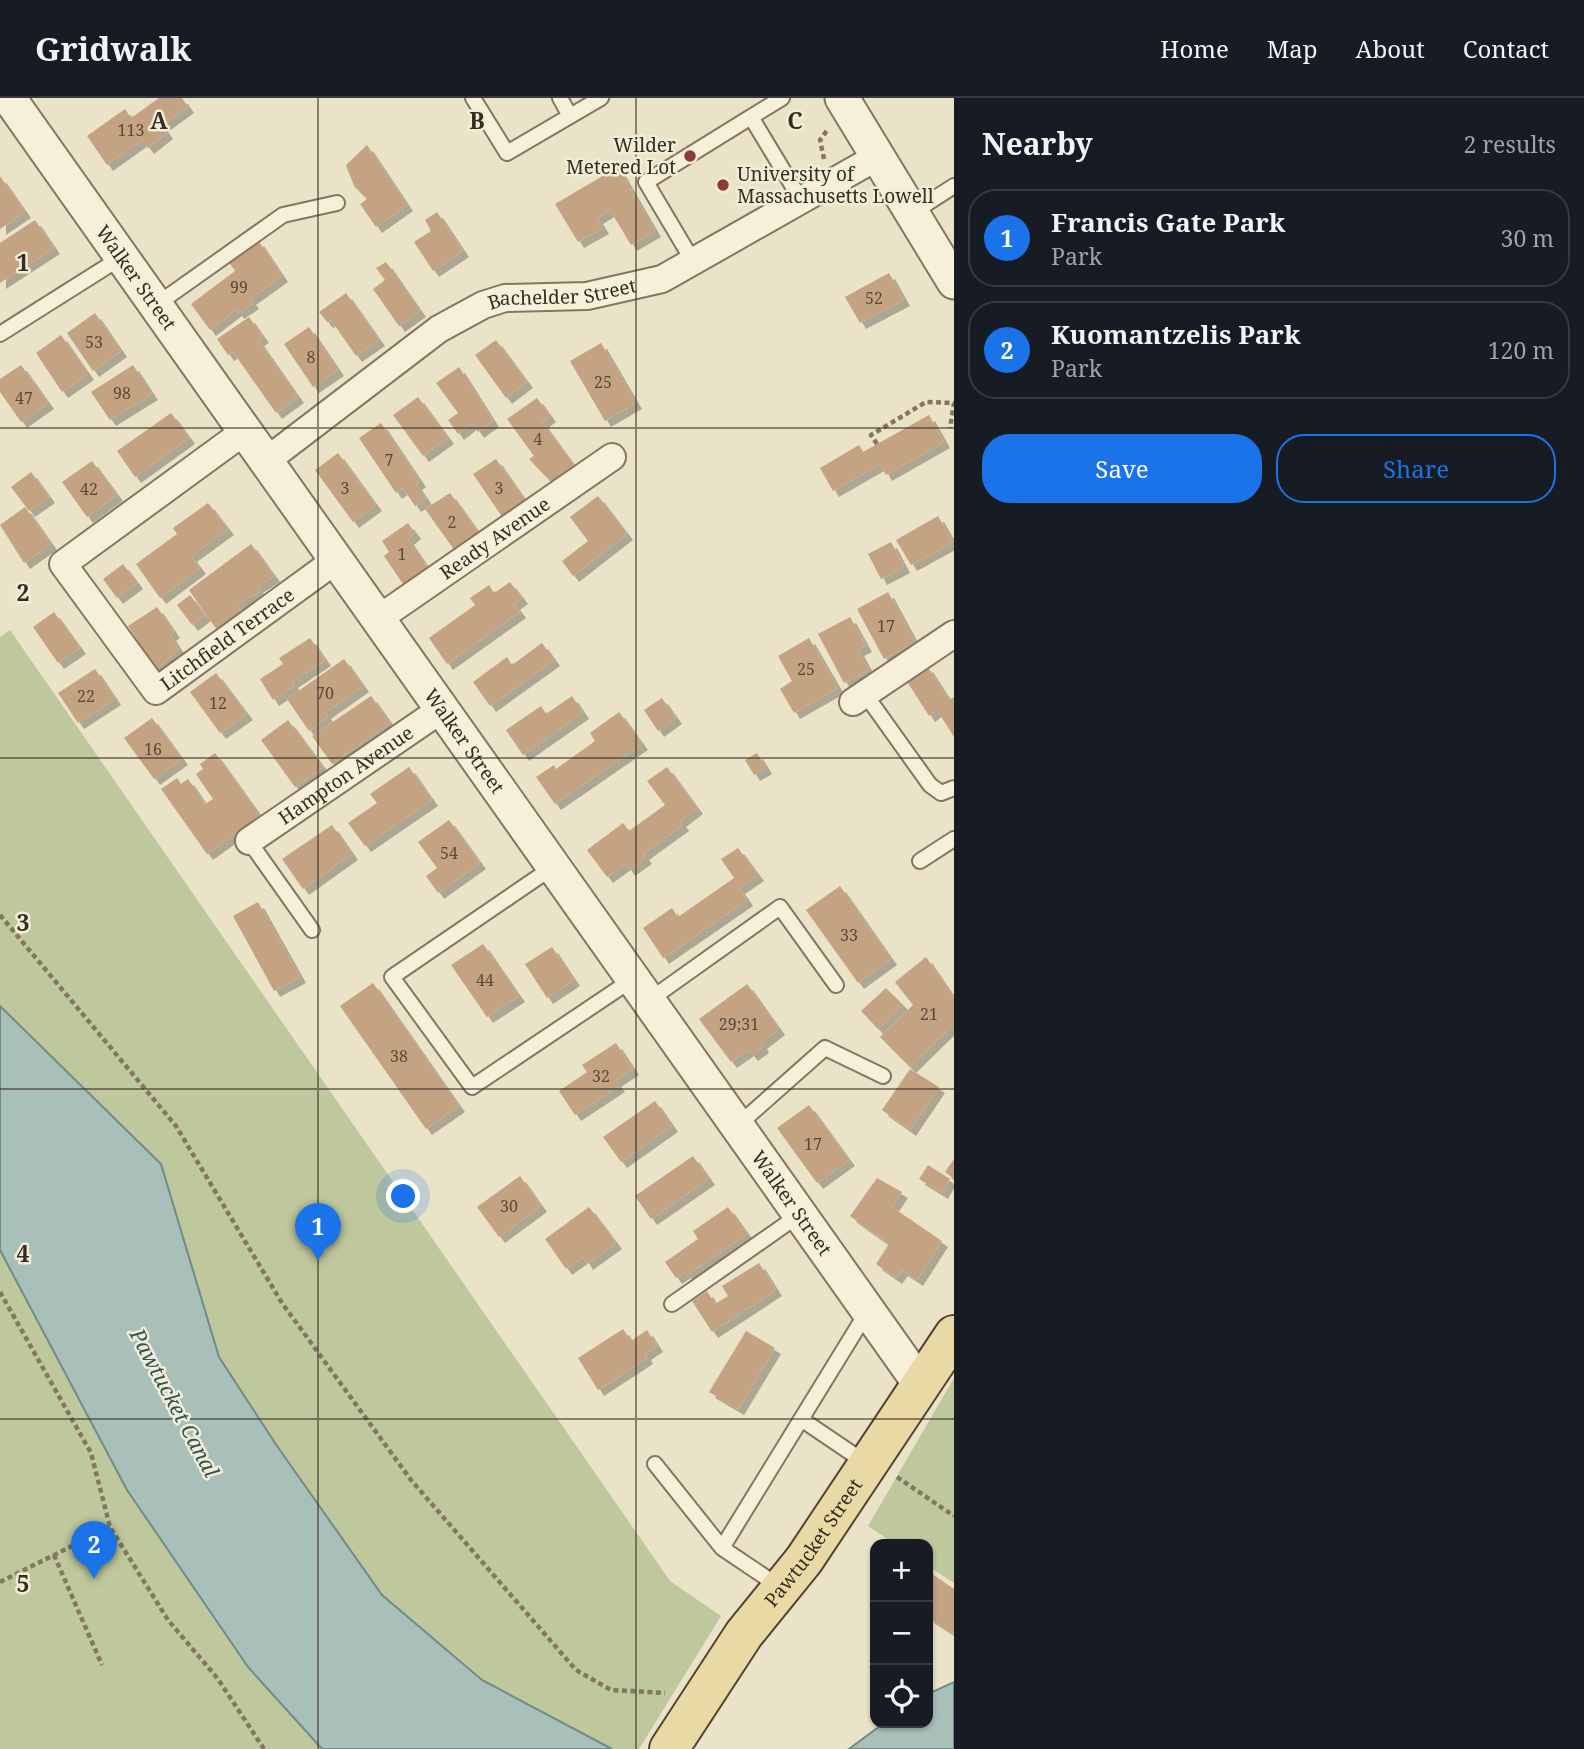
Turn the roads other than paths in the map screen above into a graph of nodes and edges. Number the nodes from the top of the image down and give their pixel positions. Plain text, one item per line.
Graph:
1 (9, 98) edge
2 (473, 98) edge
3 (560, 98) edge
4 (601, 98) edge
5 (782, 98) edge
6 (838, 111) edge
7 (570, 116) junction
8 (751, 117) junction
9 (877, 157) junction
10 (954, 186) edge
11 (801, 200) junction
12 (337, 203) dead end
13 (912, 213) junction
14 (122, 257) junction
15 (694, 263) junction
16 (954, 282) edge
17 (156, 305) junction
18 (0, 334) edge
19 (245, 431) junction
20 (612, 457) dead end
21 (266, 461) junction
22 (336, 560) junction
23 (378, 619) junction
24 (954, 634) edge
25 (859, 698) joint
26 (442, 709) junction
27 (954, 788) edge
28 (954, 839) edge
29 (249, 841) joint
30 (920, 861) dead end
31 (553, 867) junction
32 (312, 930) dead end
33 (836, 985) dead end
34 (641, 990) junction
35 (883, 1076) dead end
36 (737, 1126) junction
37 (799, 1214) junction
38 (672, 1304) dead end
39 (867, 1311) junction
40 (954, 1335) edge
41 (920, 1384) junction
42 (801, 1419) junction
43 (655, 1464) dead end
44 (881, 1470) junction
45 (722, 1548) junction
46 (782, 1588) junction
47 (672, 1745) edge

1 - 14 street, Walker Street
2 - 7 lane
3 - 7 lane
4 - 7 lane
5 - 8 lane
6 - 9 street
8 - 11 lane
8 - 15 lane
9 - 11 street, Bachelder Street
9 - 13 street
10 - 13 lane
11 - 15 street, Bachelder Street
12 - 17 lane
13 - 16 street
14 - 17 street, Walker Street
14 - 18 lane
15 - 21 street, Bachelder Street
17 - 19 street, Walker Street
19 - 21 street, Walker Street
19 - 22 street, Litchfield Terrace
20 - 23 street, Ready Avenue
21 - 22 street, Walker Street
22 - 23 street, Walker Street
23 - 26 street, Walker Street
24 - 25 street
25 - 27 lane
26 - 29 street, Hampton Avenue
26 - 31 street, Walker Street
28 - 30 lane
29 - 32 lane
31 - 34 street, Walker Street
31 - 34 lane
33 - 34 lane
34 - 36 street, Walker Street
35 - 36 lane
36 - 37 street, Walker Street
37 - 38 lane
37 - 39 street, Walker Street
39 - 41 street, Walker Street
39 - 42 lane
40 - 41 main road, Pawtucket Street
41 - 44 main road, Pawtucket Street
42 - 44 lane
42 - 45 lane
43 - 45 lane
44 - 46 main road, Pawtucket Street
45 - 46 lane
46 - 47 main road, Pawtucket Street

